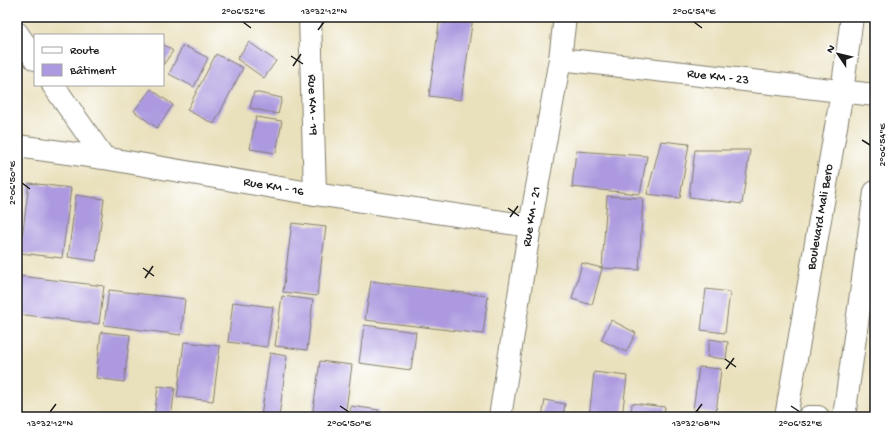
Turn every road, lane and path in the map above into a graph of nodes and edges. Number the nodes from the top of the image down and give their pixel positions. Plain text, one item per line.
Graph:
1 (310, 17) edge
2 (565, 17) edge
3 (852, 17) edge
4 (17, 33) edge
5 (34, 58) edge
6 (560, 59) junction
7 (54, 86) edge
8 (842, 92) junction
9 (875, 95) edge
10 (17, 146) edge
11 (104, 158) junction
12 (875, 192) edge
13 (315, 194) junction
14 (530, 226) junction
15 (500, 417) edge
16 (786, 417) edge
17 (810, 417) edge
18 (818, 417) edge
19 (844, 417) edge

1 - 13 street, Rue KM - 19
2 - 6 street, Rue KM - 21
3 - 8 street, Boulevard Mali Bero
4 - 5 street
6 - 8 street, Rue KM - 23
6 - 14 street, Rue KM - 21
7 - 11 street
8 - 9 street, Rue KM - 23
8 - 16 street, Boulevard Mali Bero
10 - 11 street, Rue KM - 16
11 - 13 street, Rue KM - 16
12 - 19 street
13 - 14 street, Rue KM - 16
14 - 15 street, Rue KM - 21
17 - 18 street

